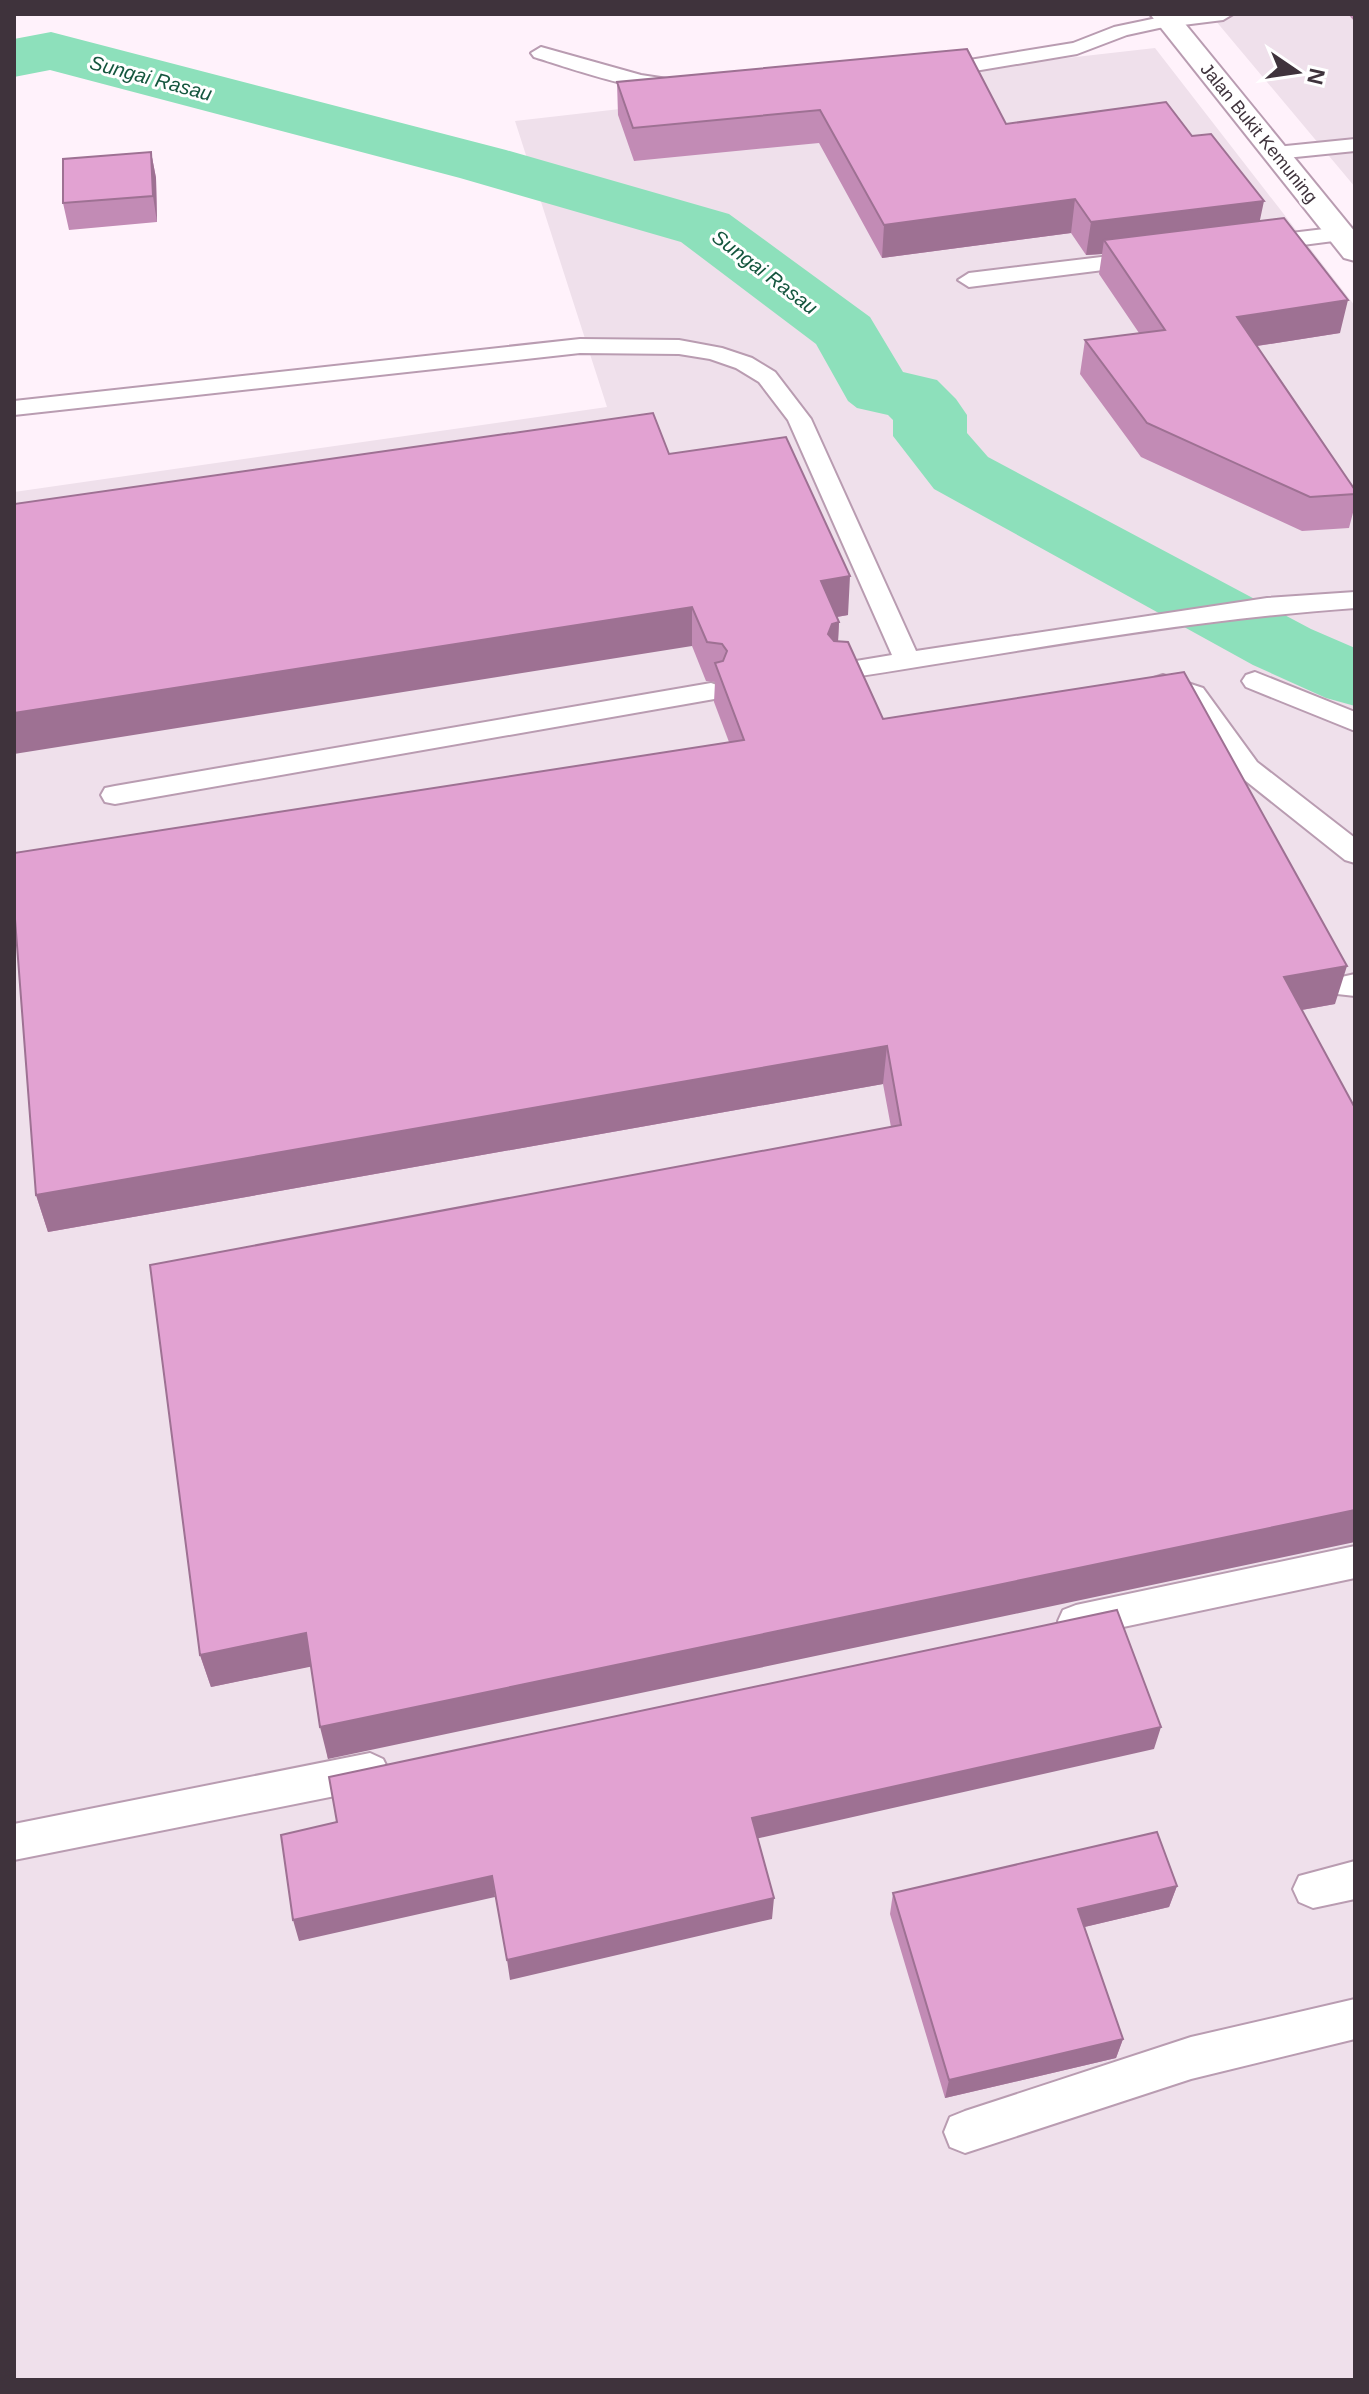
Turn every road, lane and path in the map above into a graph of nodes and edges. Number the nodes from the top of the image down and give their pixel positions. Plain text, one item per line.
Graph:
1 (1223, 14) edge
2 (1166, 17) edge
3 (541, 53) dead end
4 (908, 76) edge
5 (694, 87) edge
6 (1355, 145) edge
7 (1276, 153) junction
8 (1348, 243) edge
9 (1232, 247) edge
10 (1171, 255) edge
11 (969, 280) dead end
12 (14, 408) edge
13 (1355, 600) edge
14 (908, 662) junction
15 (841, 671) edge
16 (1255, 681) dead end
17 (1138, 687) edge
18 (711, 692) dead end
19 (1355, 722) edge
20 (115, 795) dead end
21 (1355, 853) edge
22 (1355, 1562) edge
23 (1042, 1628) edge
24 (401, 1764) edge
25 (14, 1842) edge
26 (1355, 1880) edge
27 (1313, 1889) dead end
28 (1355, 2019) edge
29 (965, 2132) dead end

1 - 2 lane
2 - 4 lane
2 - 7 main road, Jalan Bukit Kemuning
3 - 5 lane
6 - 7 lane
7 - 8 main road, Jalan Bukit Kemuning
8 - 9 lane
10 - 11 lane
12 - 14 lane
13 - 14 lane
14 - 15 lane
16 - 19 lane
17 - 21 lane
18 - 20 lane
22 - 23 lane
24 - 25 lane
26 - 27 lane
28 - 29 lane

